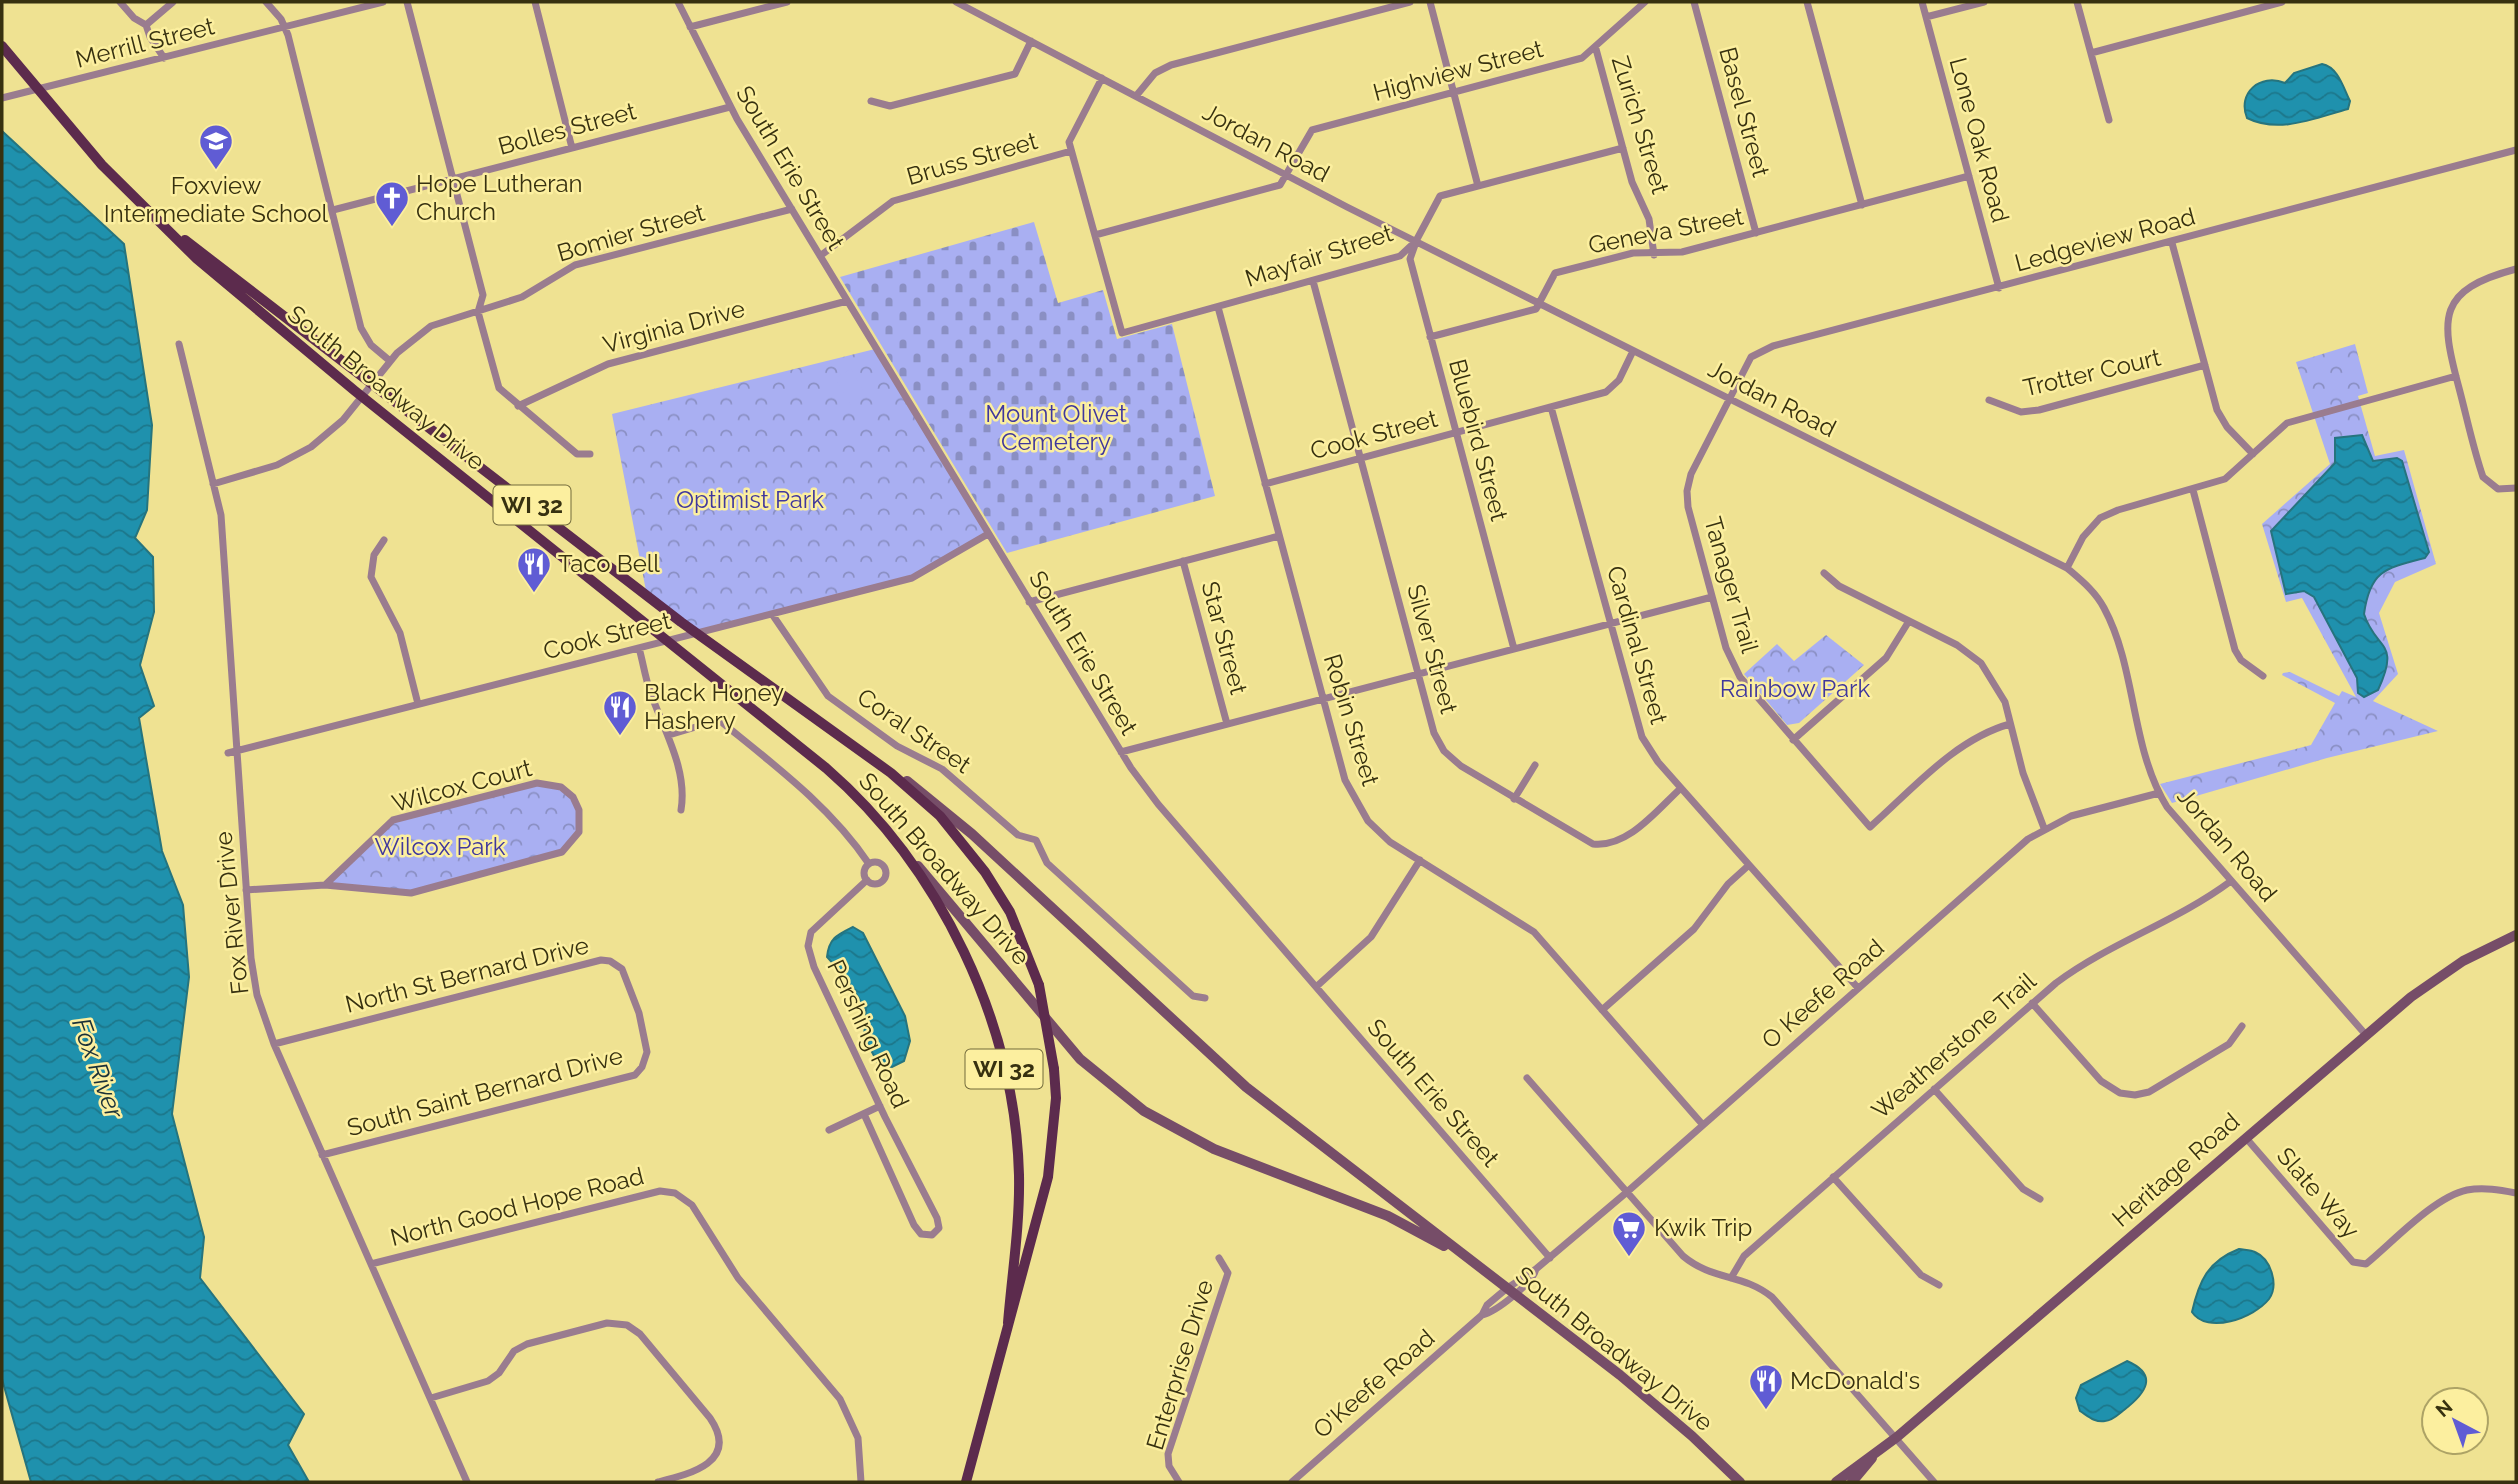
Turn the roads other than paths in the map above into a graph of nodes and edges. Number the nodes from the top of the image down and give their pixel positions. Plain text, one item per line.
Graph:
1 (120, 2) edge
2 (173, 2) edge
3 (267, 2) edge
4 (383, 2) edge
5 (407, 2) edge
6 (535, 2) edge
7 (678, 2) edge
8 (787, 2) edge
9 (956, 2) edge
10 (1410, 2) edge
11 (1430, 2) edge
12 (1644, 2) edge
13 (1694, 2) edge
14 (1807, 2) edge
15 (1922, 2) edge
16 (1984, 2) edge
17 (2077, 2) edge
18 (2282, 2) edge
19 (971, 5) edge
20 (1926, 17) junction
21 (146, 25) junction
22 (286, 27) junction
23 (690, 27) junction
24 (1031, 41) junction
25 (2, 46) edge
26 (1596, 49) junction
27 (2091, 53) junction
28 (164, 58) junction
29 (1102, 78) junction
30 (39, 91) junction
31 (1453, 93) junction
32 (1136, 96) junction
33 (2, 98) edge
34 (871, 101) dead end
35 (730, 107) junction
36 (2109, 120) dead end
37 (572, 148) junction
38 (1623, 148) junction
39 (2516, 150) edge
40 (1071, 151) junction
41 (1288, 176) junction
42 (1969, 176) junction
43 (453, 179) junction
44 (1478, 186) junction
45 (1861, 205) junction
46 (792, 209) junction
47 (333, 210) junction
48 (174, 233) junction
49 (1756, 233) junction
50 (1095, 235) junction
51 (1416, 241) junction
52 (2172, 243) junction
53 (1654, 255) junction
54 (820, 256) junction
55 (2516, 269) edge
56 (1313, 281) junction
57 (1999, 288) junction
58 (847, 301) junction
59 (1540, 303) junction
60 (1218, 307) junction
61 (478, 312) junction
62 (1430, 337) junction
63 (179, 344) dead end
64 (1633, 351) junction
65 (390, 361) junction
66 (2205, 365) junction
67 (2456, 376) junction
68 (372, 383) junction
69 (361, 396) junction
70 (1729, 399) junction
71 (1989, 400) dead end
72 (517, 406) junction
73 (1551, 407) junction
74 (1456, 433) junction
75 (590, 454) dead end
76 (2253, 454) junction
77 (1360, 458) junction
78 (213, 484) junction
79 (1265, 484) junction
80 (2516, 488) edge
81 (2193, 490) junction
82 (988, 534) junction
83 (1279, 536) junction
84 (384, 540) dead end
85 (1183, 561) junction
86 (2067, 568) junction
87 (1824, 573) dead end
88 (1713, 597) junction
89 (1028, 602) junction
90 (772, 614) junction
91 (1909, 621) junction
92 (1609, 624) junction
93 (698, 633) junction
94 (667, 641) junction
95 (639, 648) junction
96 (1514, 649) junction
97 (1418, 674) junction
98 (2263, 676) dead end
99 (1323, 699) junction
100 (418, 704) junction
101 (1227, 724) junction
102 (2010, 724) junction
103 (669, 735) junction
104 (1793, 740) junction
105 (237, 751) junction
106 (1121, 752) junction
107 (228, 753) dead end
108 (1535, 765) dead end
109 (891, 772) junction
110 (1681, 788) junction
111 (2159, 793) junction
112 (1514, 799) junction
113 (681, 810) dead end
114 (2044, 828) junction
115 (894, 840) junction
116 (1420, 860) junction
117 (869, 864) junction
118 (1749, 865) junction
119 (867, 880) junction
120 (2231, 881) junction
121 (325, 885) junction
122 (246, 890) junction
123 (2516, 935) edge
124 (1316, 987) junction
125 (1858, 988) junction
126 (1205, 998) dead end
127 (2032, 1003) junction
128 (1602, 1010) junction
129 (639, 1013) joint
130 (2242, 1026) dead end
131 (2366, 1035) junction
132 (274, 1044) junction
133 (1527, 1078) dead end
134 (1934, 1089) junction
135 (880, 1106) junction
136 (864, 1114) junction
137 (1703, 1125) junction
138 (830, 1130) dead end
139 (2246, 1138) junction
140 (322, 1155) junction
141 (1833, 1177) junction
142 (1627, 1192) junction
143 (2516, 1193) edge
144 (2040, 1199) dead end
145 (1461, 1255) junction
146 (1219, 1258) dead end
147 (1550, 1258) junction
148 (371, 1264) junction
149 (1536, 1269) joint
150 (1731, 1278) junction
151 (1939, 1285) dead end
152 (1510, 1292) junction
153 (1008, 1323) junction
154 (431, 1398) junction
155 (1897, 1437) junction
156 (1875, 1455) junction
157 (467, 1482) edge
158 (658, 1482) edge
159 (861, 1482) edge
160 (966, 1482) edge
161 (1179, 1482) edge
162 (1292, 1482) edge
163 (1740, 1482) edge
164 (1836, 1482) edge
165 (1852, 1482) edge
166 (1934, 1482) edge

1 - 21 street
2 - 21 street
3 - 22 street
4 - 22 street, Merrill Street
5 - 43 street
6 - 37 street
7 - 23 street, South Erie Street
8 - 23 street
9 - 19 street, Jordan Road
10 - 32 street
11 - 31 street
12 - 26 street, Highview Street
13 - 49 street, Basel Street
14 - 45 street
15 - 20 street, Lone Oak Road
16 - 20 street
17 - 27 street
18 - 27 street
19 - 24 street, Jordan Road
20 - 42 street, Lone Oak Road
21 - 28 street
22 - 28 street, Merrill Street
22 - 47 street
23 - 35 street, South Erie Street
24 - 29 street, Jordan Road
24 - 34 street
25 - 30 main road, South Broadway Drive / WI 32
26 - 31 street, Highview Street
26 - 38 street, Zurich Street
27 - 36 street
28 - 30 street, Merrill Street
29 - 32 street, Jordan Road
29 - 40 street, Bruss Street
30 - 33 street, Merrill Street
30 - 48 main road, South Broadway Drive / WI 32
31 - 41 street, Highview Street
31 - 44 street
32 - 41 street, Jordan Road
35 - 37 street, Bolles Street
35 - 46 street, South Erie Street
37 - 43 street, Bolles Street
38 - 44 street, Mayfair Street
38 - 53 street, Zurich Street
39 - 52 street, Ledgeview Road
40 - 50 street
40 - 54 street, Bruss Street
41 - 50 street
41 - 51 street, Jordan Road
42 - 45 street, Geneva Street
42 - 57 street, Lone Oak Road
43 - 47 street, Bolles Street
43 - 61 street
44 - 51 street, Mayfair Street
45 - 49 street, Geneva Street
46 - 54 street, South Erie Street
46 - 61 street, Bomier Street
47 - 65 street
48 - 68 main road, WI 32
48 - 69 main road, South Broadway Drive / WI 32
49 - 53 street, Geneva Street
50 - 60 street, Mayfair Street
51 - 56 street, Mayfair Street
51 - 59 street, Jordan Road
51 - 62 street, Bluebird Street
52 - 57 street, Ledgeview Road
52 - 66 street
53 - 59 street, Geneva Street
54 - 58 street, South Erie Street
55 - 67 street
56 - 60 street, Mayfair Street
56 - 77 street, Silver Street
57 - 70 street, Ledgeview Road
58 - 72 street, Virginia Drive
58 - 82 street, South Erie Street
59 - 62 street
59 - 64 street, Jordan Road
60 - 79 street, Robin Street
61 - 65 street, Bomier Street
61 - 72 street
62 - 74 street, Bluebird Street
63 - 78 street, Fox River Drive
64 - 70 street, Jordan Road
64 - 73 street, Cook Street
65 - 68 street, Bomier Street
66 - 71 street, Trotter Court
66 - 76 street
67 - 76 street
67 - 80 street
68 - 69 street, Bomier Street
68 - 93 main road, WI 32
69 - 78 street, Bomier Street
69 - 94 main road, South Broadway Drive / WI 32
70 - 86 street, Jordan Road
70 - 88 street, Tanager Trail
72 - 75 street
73 - 74 street, Cook Street
73 - 92 street, Cardinal Street
74 - 77 street, Cook Street
74 - 96 street, Bluebird Street
76 - 81 street
77 - 79 street, Cook Street
77 - 97 street, Silver Street
78 - 105 street, Fox River Drive
79 - 83 street, Robin Street
81 - 86 street
81 - 98 street
82 - 89 street, South Erie Street
82 - 90 street, Cook Street
83 - 85 street
83 - 99 street, Robin Street
84 - 100 street
85 - 89 street
85 - 101 street, Star Street
86 - 111 street, Jordan Road
87 - 91 street
88 - 92 street
88 - 104 street, Tanager Trail
89 - 106 street, South Erie Street
90 - 93 street, Cook Street
90 - 126 street, Coral Street
91 - 102 street
91 - 104 street
92 - 96 street
92 - 110 street, Cardinal Street
93 - 94 street, Cook Street
93 - 109 main road, WI 32
94 - 95 street, Cook Street
94 - 115 main road, South Broadway Drive / WI 32
95 - 100 street, Cook Street
95 - 103 street
96 - 97 street
97 - 99 street
97 - 112 street, Silver Street
99 - 101 street
99 - 116 street, Robin Street
100 - 105 street, Cook Street
101 - 106 street
102 - 104 street, Tanager Trail
102 - 114 street
103 - 113 street
103 - 117 street
105 - 107 street, Cook Street
105 - 122 street, Fox River Drive
106 - 124 street, South Erie Street
108 - 112 street
109 - 145 main road, South Broadway Drive
109 - 153 main road, WI 32, bridge
110 - 112 street, Silver Street
110 - 118 street, Cardinal Street
111 - 114 street, O Keefe Road
111 - 120 street, Jordan Road
114 - 125 street, O Keefe Road
115 - 145 main road, South Broadway Drive
115 - 153 main road, WI 32
116 - 124 street
116 - 128 street, Robin Street
117 - 119 street
117 - 119 street
118 - 125 street, Cardinal Street
118 - 128 street
119 - 135 street, Pershing Road
120 - 127 street, Weatherstone Trail
120 - 131 street, Jordan Road
121 - 121 street, Wilcox Court
121 - 122 street, Wilcox Court
122 - 132 street, Fox River Drive
123 - 131 main road, Heritage Road
124 - 147 street, South Erie Street
125 - 137 street, O Keefe Road
127 - 130 street
127 - 134 street, Weatherstone Trail
128 - 137 street, Robin Street
129 - 132 street, North St Bernard Drive
129 - 140 street, South Saint Bernard Drive
131 - 139 main road, Heritage Road
132 - 140 street, Fox River Drive
133 - 142 street
134 - 141 street, Weatherstone Trail
134 - 144 street
135 - 136 street
135 - 136 street, Pershing Road
136 - 138 street
137 - 142 street, O Keefe Road
139 - 143 street, Slate Way
139 - 155 main road, Heritage Road
140 - 148 street, Fox River Drive
141 - 150 street, Weatherstone Trail
141 - 151 street
142 - 147 street, O Keefe Road
142 - 150 street
145 - 152 main road, South Broadway Drive
146 - 161 street, Enterprise Drive
147 - 149 street, O Keefe Road
148 - 154 street, Fox River Drive
148 - 159 street, North Good Hope Road
149 - 152 street, O'Keefe Road
150 - 155 street
152 - 162 street, O'Keefe Road
152 - 163 main road, South Broadway Drive
153 - 160 main road, WI 32
154 - 157 street, Fox River Drive
154 - 158 street
155 - 156 main road, Heritage Road
155 - 166 street
156 - 164 main road, Heritage Road
156 - 165 main road, Heritage Road

